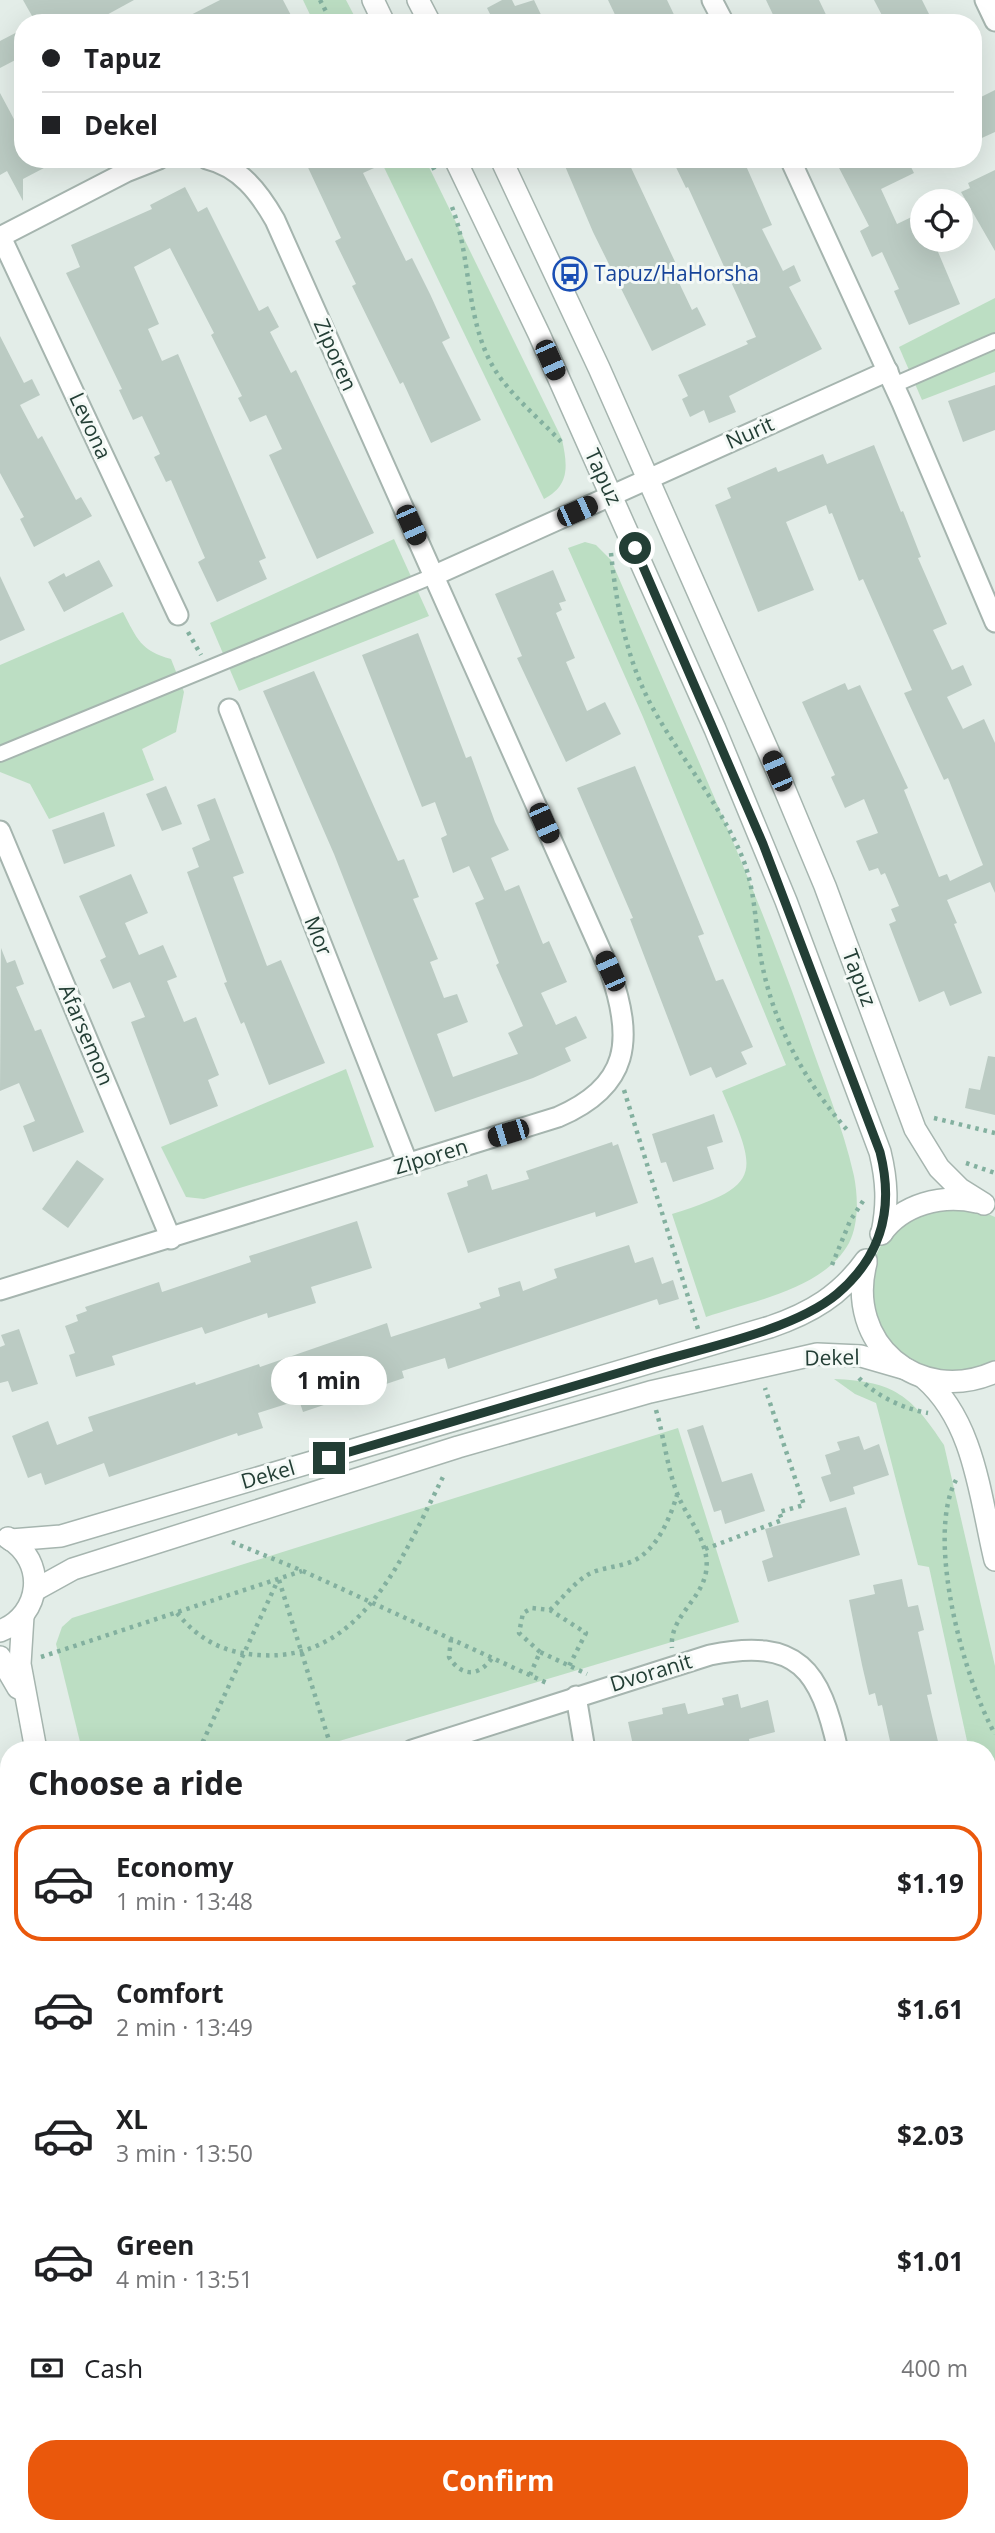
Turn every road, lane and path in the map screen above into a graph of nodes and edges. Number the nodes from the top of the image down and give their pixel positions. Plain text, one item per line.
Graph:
1 (985, 0) edge
2 (995, 20) edge
3 (136, 168) edge
4 (231, 168) edge
5 (434, 168) edge
6 (459, 168) edge
7 (504, 168) edge
8 (794, 168) edge
9 (438, 177) dead end
10 (451, 204) dead end
11 (1, 237) edge
12 (995, 341) edge
13 (891, 378) junction
14 (570, 452) dead end
15 (649, 479) junction
16 (612, 495) junction
17 (611, 548) dead end
18 (433, 576) junction
19 (178, 615) dead end
20 (995, 622) edge
21 (229, 709) dead end
22 (0, 754) edge
23 (0, 831) edge
24 (617, 1069) junction
25 (909, 1113) junction
26 (995, 1133) edge
27 (850, 1134) dead end
28 (408, 1164) junction
29 (885, 1173) junction
30 (990, 1207) edge
31 (881, 1233) junction
32 (171, 1239) junction
33 (866, 1259) junction
34 (0, 1290) edge
35 (825, 1303) junction
36 (704, 1348) junction
37 (838, 1353) junction
38 (759, 1369) junction
39 (995, 1372) edge
40 (914, 1373) junction
41 (650, 1392) junction
42 (956, 1417) junction
43 (458, 1447) junction
44 (970, 1454) junction
45 (677, 1495) junction
46 (202, 1530) junction
47 (3, 1536) edge
48 (705, 1549) junction
49 (995, 1560) edge
50 (303, 1571) junction
51 (278, 1579) junction
52 (35, 1590) junction
53 (373, 1603) junction
54 (550, 1610) junction
55 (177, 1613) junction
56 (23, 1616) junction
57 (0, 1630) edge
58 (451, 1639) junction
59 (301, 1652) junction
60 (540, 1653) junction
61 (243, 1654) junction
62 (0, 1657) edge
63 (492, 1658) junction
64 (20, 1664) junction
65 (569, 1666) junction
66 (674, 1666) junction
67 (530, 1675) junction
68 (611, 1685) junction
69 (576, 1696) junction
70 (27, 1706) junction
71 (995, 1734) edge
72 (34, 1741) edge
73 (203, 1741) edge
74 (329, 1741) edge
75 (439, 1741) edge
76 (584, 1741) edge
77 (835, 1741) edge

1 - 2 street
3 - 11 street
4 - 18 street, Ziporen
5 - 9 path
6 - 16 street, Tapuz
7 - 15 street, Tapuz
8 - 13 street
10 - 14 path
11 - 19 street, Levona
12 - 13 street
13 - 15 street, Nurit
13 - 20 street
15 - 16 street, Nurit
15 - 25 street, Tapuz
16 - 18 street
16 - 29 street, Tapuz
17 - 27 path
18 - 22 street
18 - 24 street, Ziporen
21 - 28 street, Mor
23 - 32 street, Afarsemon
24 - 28 street, Ziporen
24 - 36 path
25 - 26 path
25 - 30 street, Tapuz
28 - 32 street, Ziporen
29 - 31 street, Tapuz
29 - 35 path
30 - 31 street
31 - 33 street, Dekel
32 - 34 street, Ziporen
33 - 35 street, Dekel
33 - 40 street
35 - 36 street, Dekel
36 - 47 street, Dekel
37 - 38 street, Dekel
37 - 40 street, Dekel
37 - 42 path
38 - 41 street, Dekel
38 - 48 path
39 - 40 street
40 - 42 street
41 - 43 street, Dekel
41 - 45 path
42 - 44 street
43 - 46 street, Dekel
43 - 53 path
44 - 49 street
44 - 71 path
45 - 48 path
45 - 54 path
46 - 50 path
46 - 52 street, Dekel
47 - 52 street
48 - 66 path
50 - 51 path
50 - 53 path
51 - 55 path
51 - 59 path
51 - 61 path
52 - 56 street
53 - 58 path
53 - 59 path
54 - 60 path
54 - 65 path
55 - 61 path
55 - 64 path
56 - 57 street
56 - 64 street
58 - 63 path
58 - 63 path
59 - 61 path
59 - 74 path
60 - 65 path
60 - 67 path
61 - 73 path
62 - 70 street
63 - 67 path
64 - 70 street
65 - 68 path
66 - 68 street, Dvoranit
66 - 77 street, Dvoranit
67 - 69 path
68 - 69 street, Dvoranit
69 - 75 street, Dvoranit
69 - 76 street
70 - 72 street

